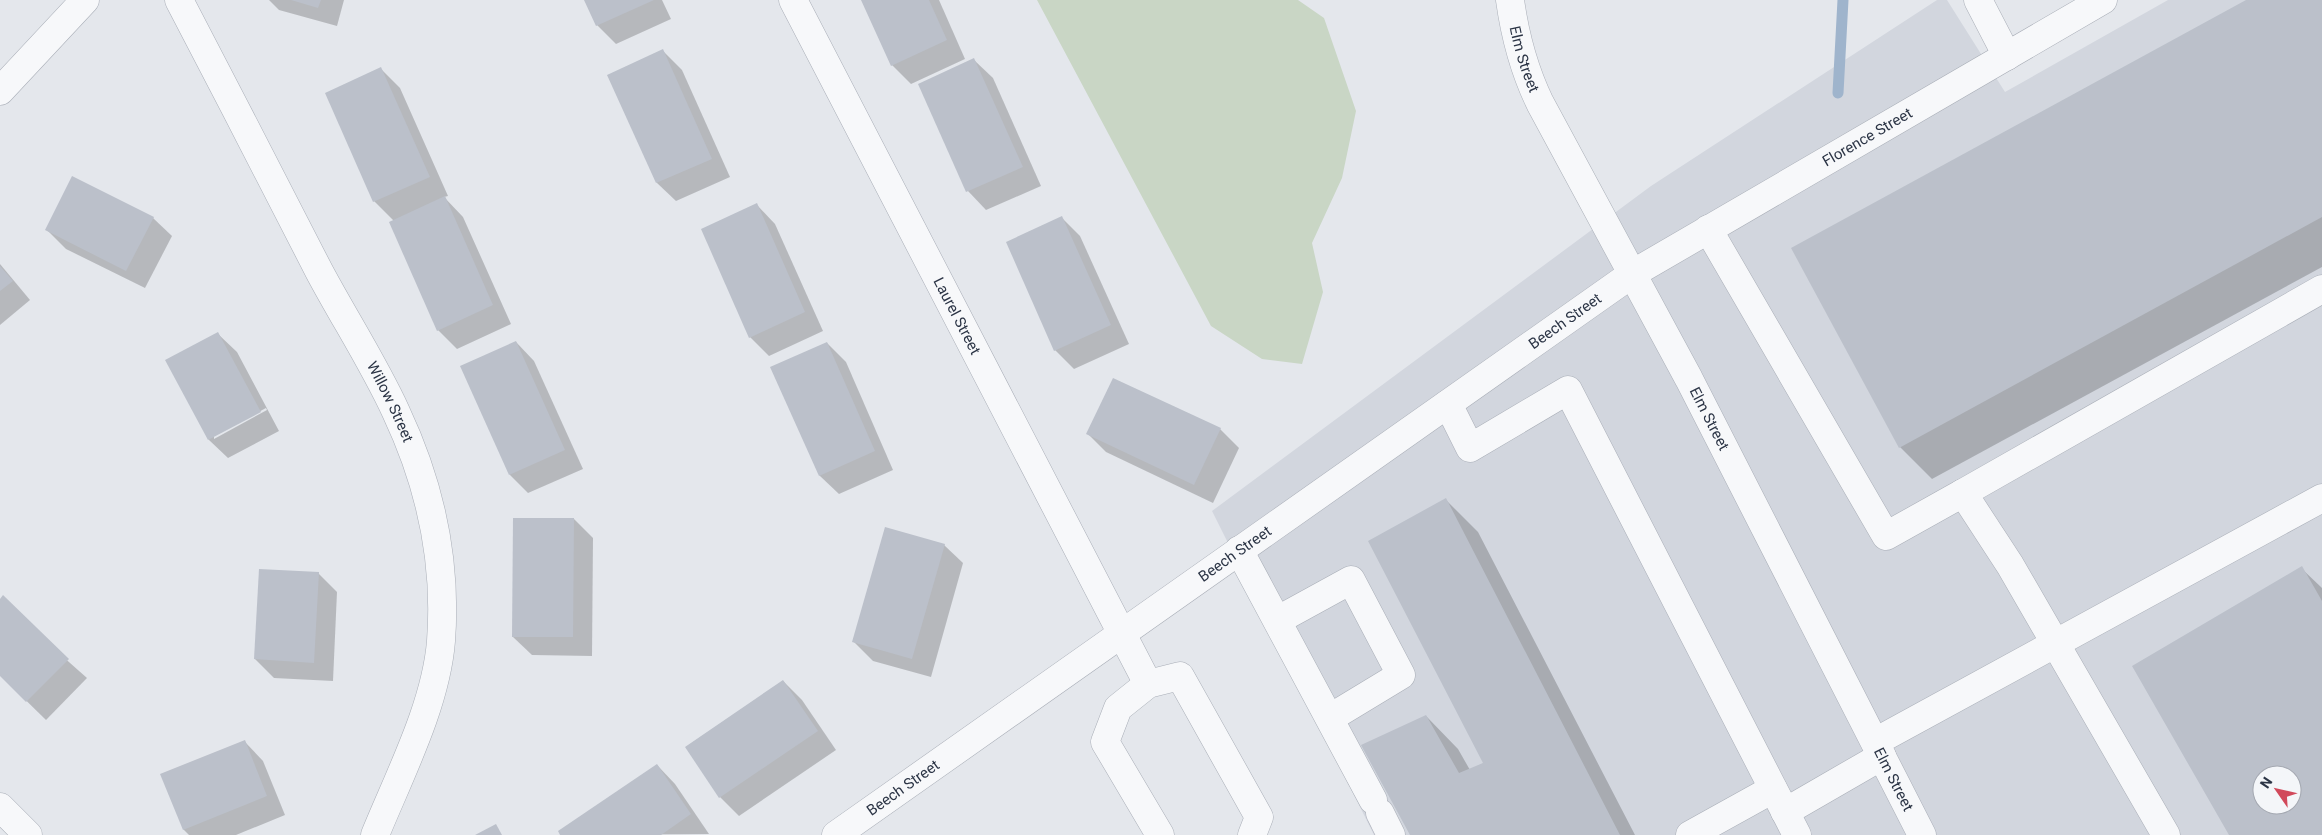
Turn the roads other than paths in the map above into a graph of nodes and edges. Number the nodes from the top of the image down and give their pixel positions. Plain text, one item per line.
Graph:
1 (85, 0) edge
2 (179, 0) edge
3 (793, 0) edge
4 (1510, 0) edge
5 (1978, 0) edge
6 (2104, 0) edge
7 (2007, 56) junction
8 (0, 91) edge
9 (1708, 229) junction
10 (1632, 274) junction
11 (2322, 289) edge
12 (1448, 404) junction
13 (1964, 493) junction
14 (2322, 498) edge
15 (1239, 550) junction
16 (1278, 620) junction
17 (1121, 634) junction
18 (2055, 644) junction
19 (1148, 684) junction
20 (1330, 718) junction
21 (1878, 749) junction
22 (0, 807) edge
23 (1381, 816) edge
24 (1789, 821) edge
25 (28, 835) edge
26 (375, 835) edge
27 (836, 835) edge
28 (1160, 835) edge
29 (1252, 835) edge
30 (1690, 835) edge
31 (1922, 835) edge
32 (2166, 835) edge

1 - 8 street
2 - 26 street, Willow Street
3 - 17 street, Laurel Street
4 - 10 street, Elm Street
5 - 7 street
6 - 7 street, Florence Street
7 - 9 street, Florence Street
9 - 10 street, Florence Street
9 - 13 street
10 - 12 street, Beech Street
10 - 21 street, Elm Street
11 - 13 street
12 - 15 street, Beech Street
12 - 24 street
13 - 18 street
14 - 18 street
15 - 16 street
15 - 17 street, Beech Street
16 - 20 street
16 - 20 street
17 - 19 street, Laurel Street
17 - 27 street, Beech Street
18 - 21 street
18 - 32 street
19 - 28 street
19 - 29 street
20 - 23 street
21 - 24 street
21 - 31 street, Elm Street
22 - 25 street
24 - 30 street

